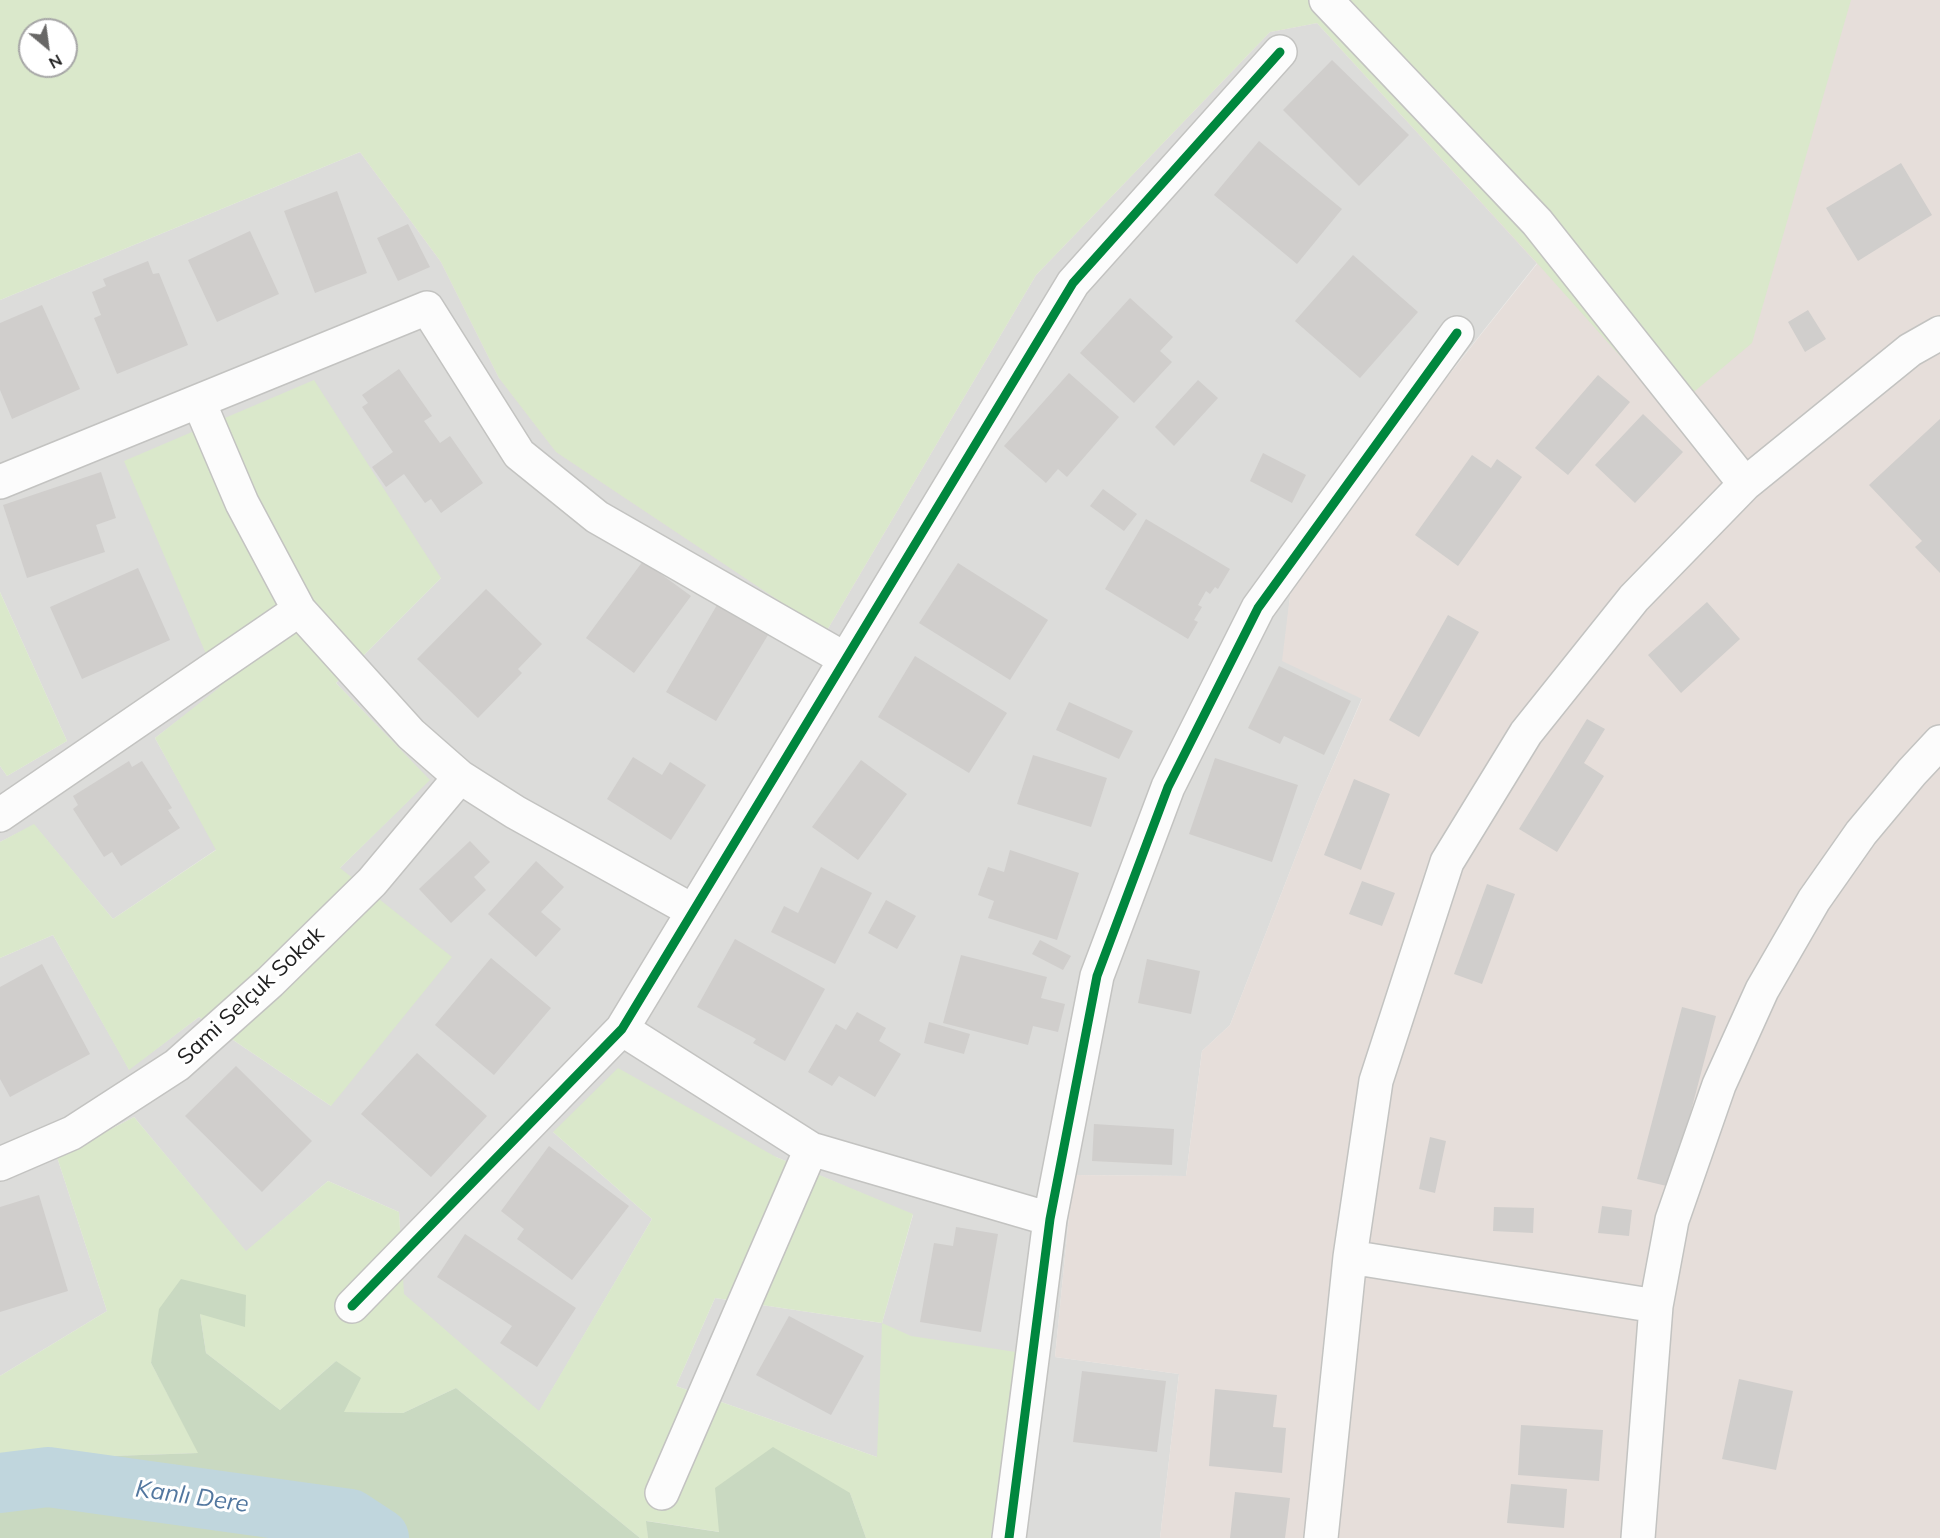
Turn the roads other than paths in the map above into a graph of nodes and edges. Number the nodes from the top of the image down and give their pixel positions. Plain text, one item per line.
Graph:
1 (1326, 0) edge
2 (1280, 52) dead end
3 (1457, 333) dead end
4 (1940, 333) edge
5 (199, 402) junction
6 (0, 482) edge
7 (1745, 484) junction
8 (299, 610) junction
9 (845, 659) junction
10 (1940, 742) edge
11 (460, 777) junction
12 (0, 815) edge
13 (693, 911) junction
14 (622, 1029) junction
15 (811, 1149) junction
16 (0, 1164) edge
17 (1050, 1219) junction
18 (1350, 1257) junction
19 (352, 1306) dead end
20 (1656, 1306) junction
21 (663, 1492) dead end
22 (1009, 1538) edge
23 (1320, 1538) edge
24 (1638, 1538) edge

1 - 7 street
2 - 9 street
3 - 17 street
4 - 7 street
5 - 6 street
5 - 8 street
5 - 9 street
7 - 18 street
8 - 11 street
8 - 12 street
9 - 13 street
10 - 20 street
11 - 13 street
11 - 16 street, Sami Selçuk Sokak
13 - 14 street
14 - 15 street
14 - 19 street
15 - 17 street
15 - 21 street
17 - 22 street
18 - 20 street
18 - 23 street
20 - 24 street

